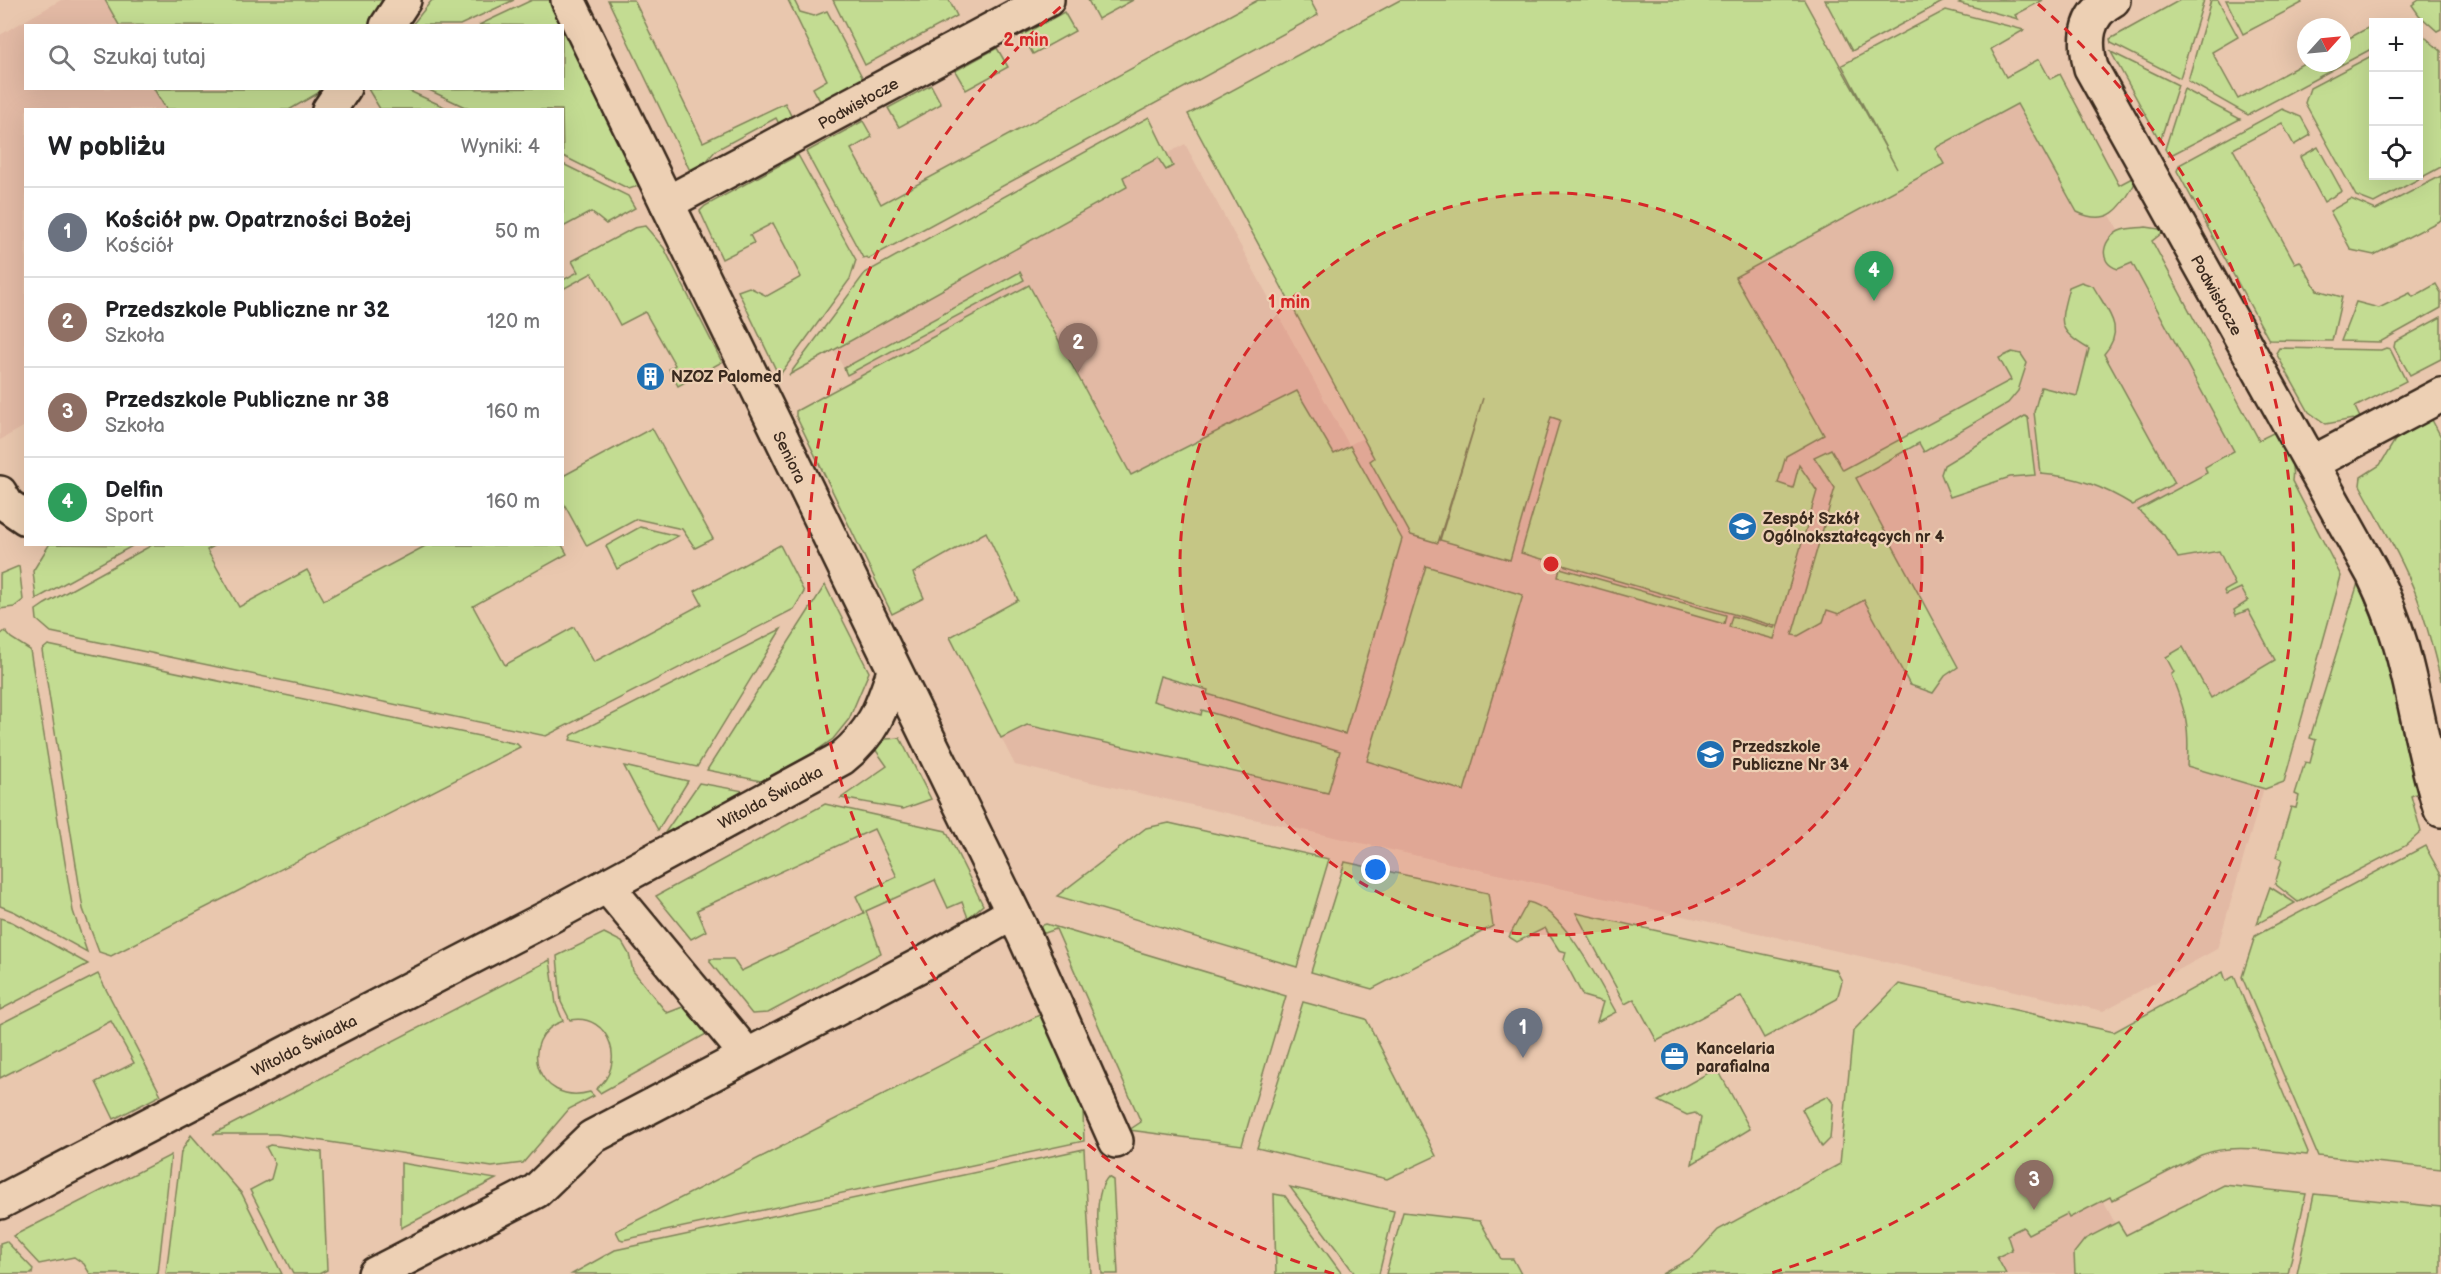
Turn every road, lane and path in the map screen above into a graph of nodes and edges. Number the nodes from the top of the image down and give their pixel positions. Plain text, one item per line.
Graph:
1 (404, 0) edge
2 (568, 0) edge
3 (1047, 0) edge
4 (2113, 0) edge
5 (388, 24) edge
6 (343, 90) edge
7 (330, 108) edge
8 (668, 203) junction
9 (2441, 395) edge
10 (2312, 463) junction
11 (0, 493) edge
12 (24, 517) edge
13 (894, 671) junction
14 (2441, 810) edge
15 (607, 886) junction
16 (1014, 913) junction
17 (747, 1056) junction
18 (1116, 1141) dead end
19 (0, 1202) edge
20 (375, 1274) edge

1 - 5 street
2 - 8 street, Seniora
3 - 8 street, Podwisłocze
4 - 10 street, Podwisłocze
6 - 7 street
8 - 13 street, Seniora
9 - 10 street
10 - 14 street, Podwisłocze
11 - 12 street
13 - 15 street, Witolda Świadka
13 - 16 street, Seniora
15 - 17 street
15 - 19 street, Witolda Świadka
16 - 17 street
16 - 18 street, Seniora
17 - 20 street

